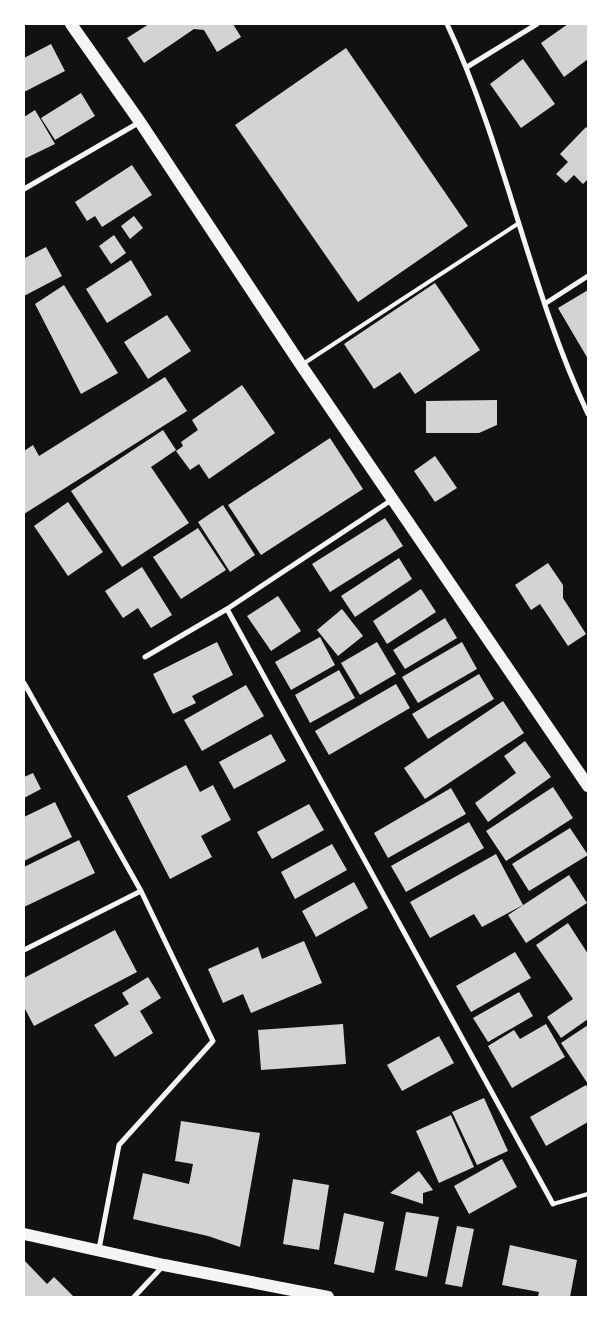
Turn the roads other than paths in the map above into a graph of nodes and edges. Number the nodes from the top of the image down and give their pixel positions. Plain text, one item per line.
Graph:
1 (71, 24) edge
2 (446, 24) edge
3 (536, 24) edge
4 (467, 67) junction
5 (140, 122) junction
6 (24, 189) edge
7 (519, 223) junction
8 (588, 276) edge
9 (546, 303) junction
10 (301, 365) junction
11 (588, 414) edge
12 (393, 499) junction
13 (227, 609) junction
14 (145, 657) dead end
15 (24, 683) edge
16 (588, 786) edge
17 (140, 891) junction
18 (24, 950) edge
19 (588, 1194) edge
20 (552, 1204) joint
21 (24, 1234) edge
22 (99, 1250) junction
23 (164, 1265) junction
24 (134, 1297) edge
25 (328, 1297) edge

1 - 5 main road
2 - 4 street
3 - 4 street
4 - 7 street
5 - 6 street
5 - 10 main road
7 - 9 street
7 - 10 lane
8 - 9 street
9 - 11 street
10 - 12 main road
12 - 13 street
12 - 16 main road
13 - 14 street
13 - 20 street
15 - 17 street
17 - 18 street
17 - 22 street
19 - 20 lane
21 - 22 main road
22 - 23 main road
23 - 24 street
23 - 25 main road

